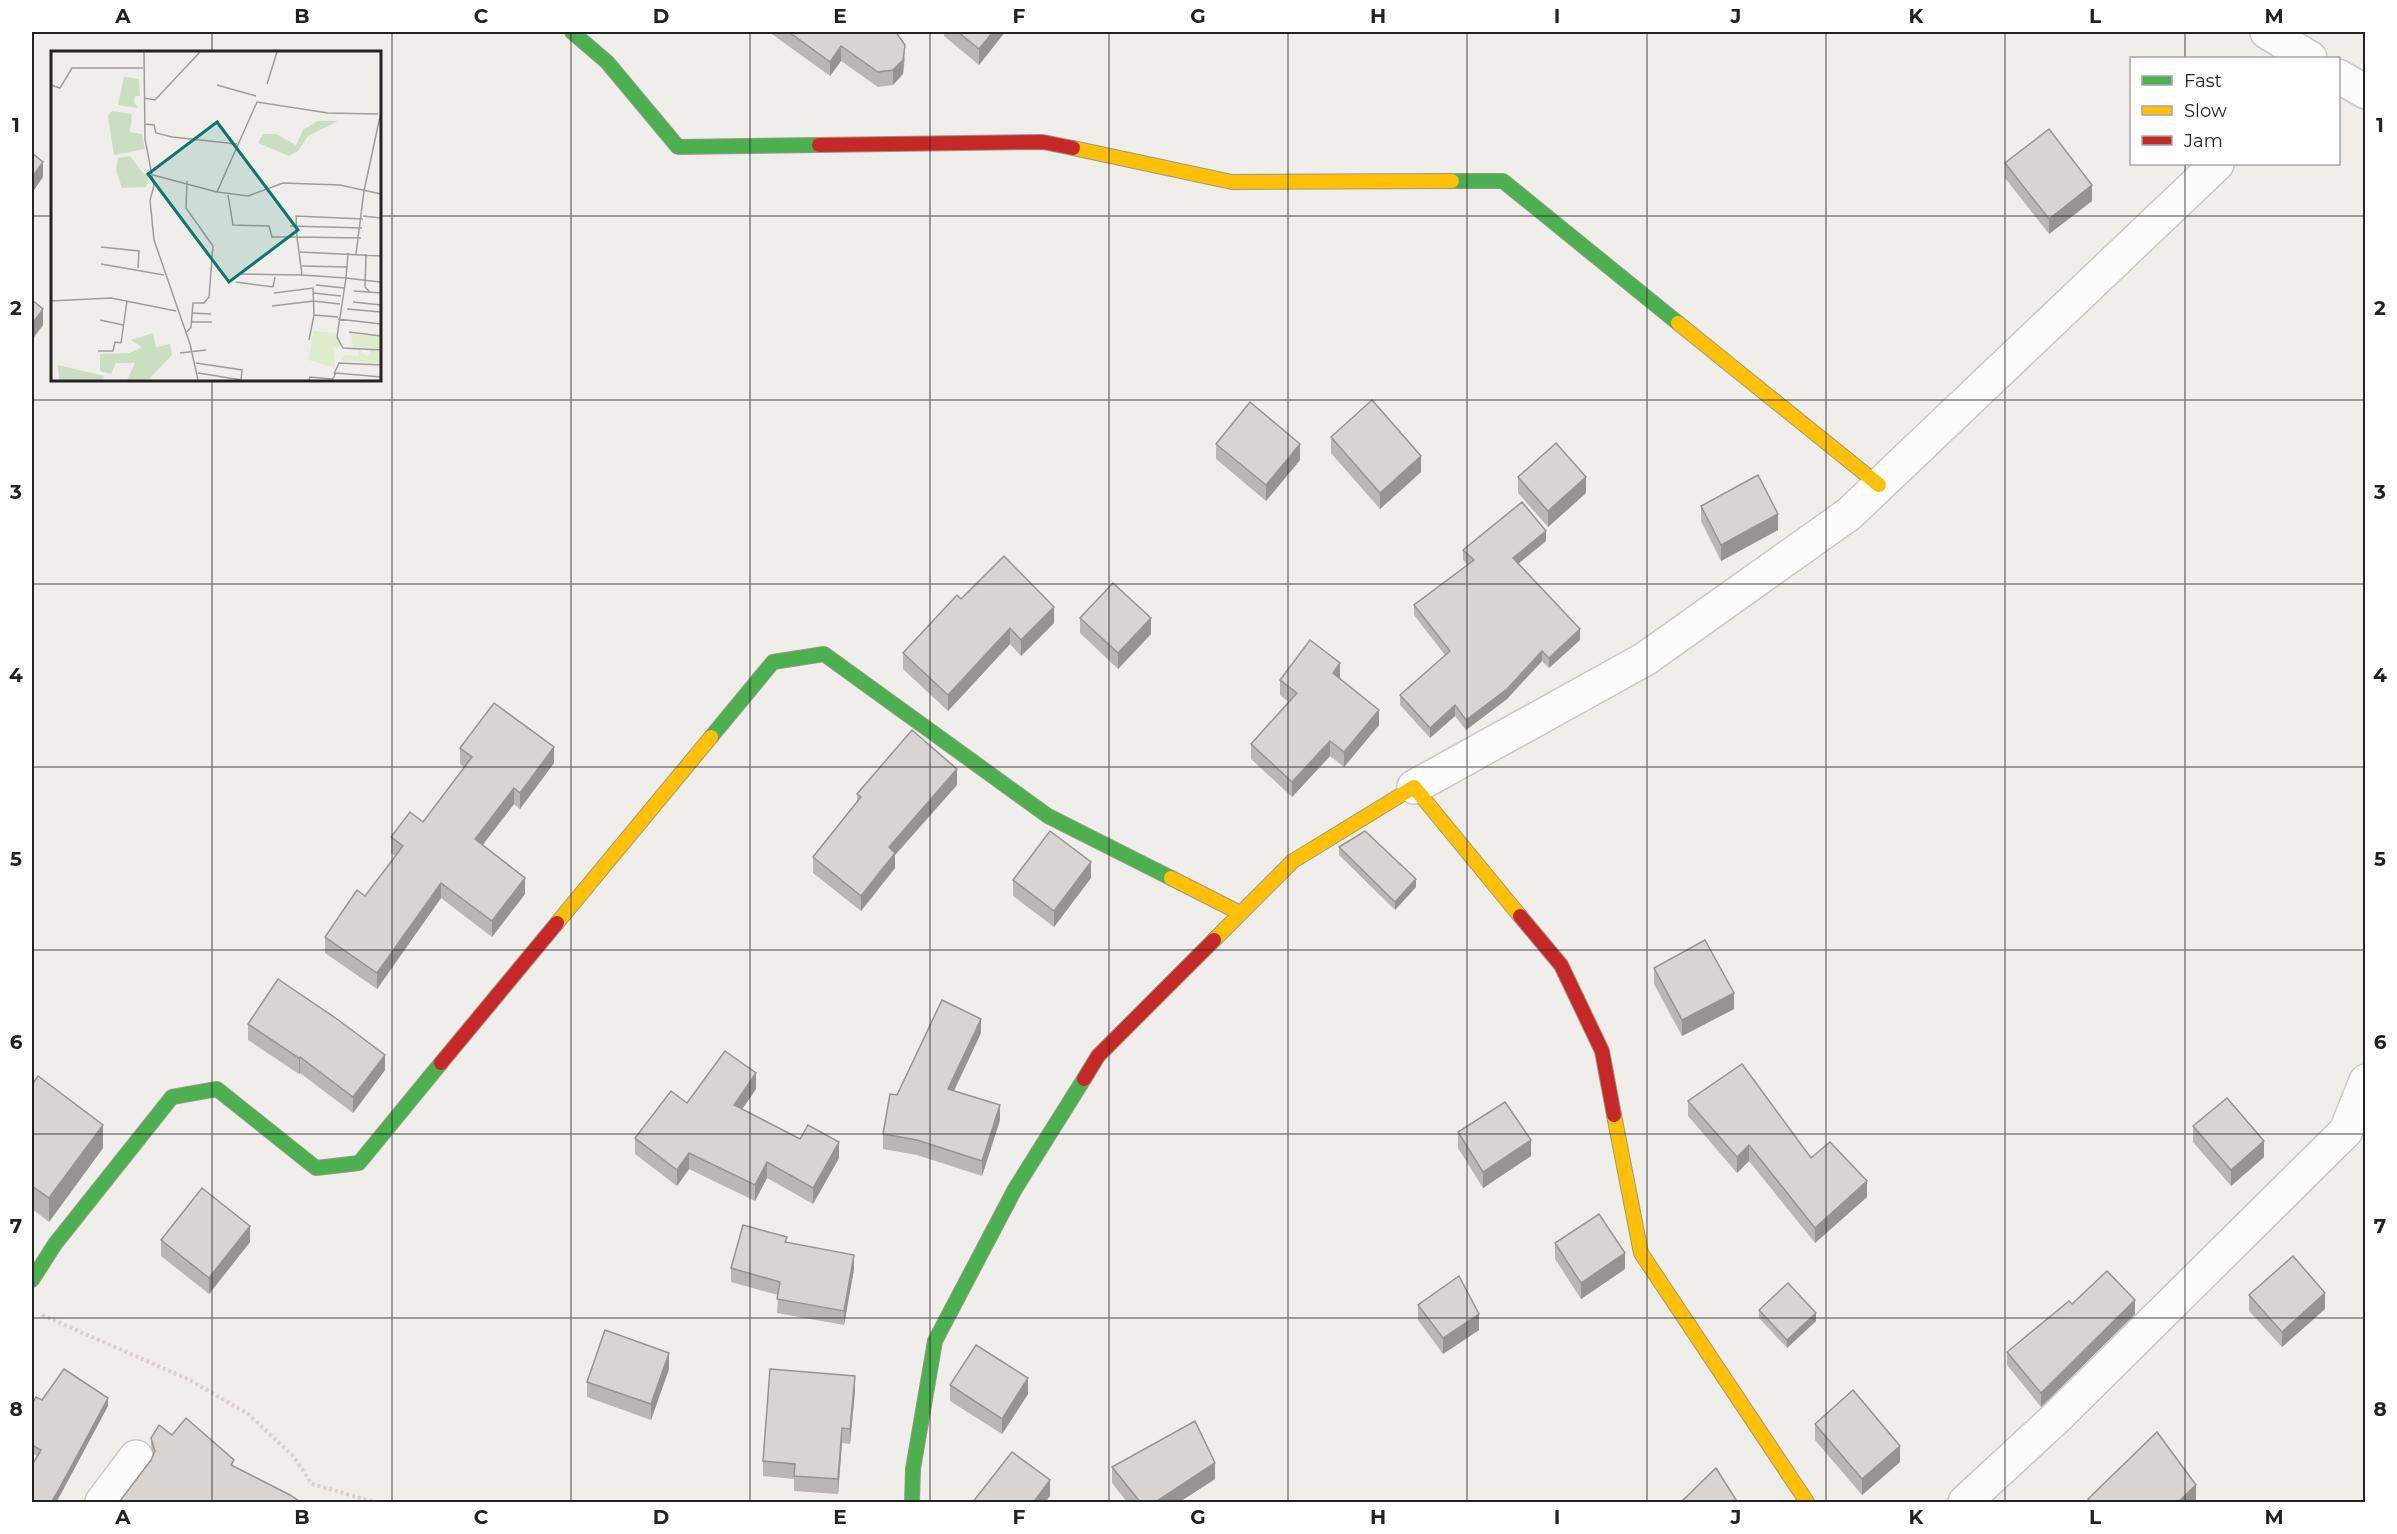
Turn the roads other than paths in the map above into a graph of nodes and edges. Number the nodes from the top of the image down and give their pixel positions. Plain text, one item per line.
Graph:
1 (572, 32) edge
2 (2266, 32) edge
3 (2308, 57) edge
4 (2340, 77) edge
5 (2366, 92) edge
6 (2216, 165) edge
7 (1879, 485) junction
8 (1414, 787) junction
9 (1240, 913) junction
10 (2366, 1081) edge
11 (32, 1280) edge
12 (136, 1456) dead end
13 (102, 1503) edge
14 (912, 1503) edge
15 (1808, 1503) edge
16 (1965, 1503) edge

1 - 7 street
2 - 3 street
4 - 5 street
6 - 7 street
7 - 8 street
8 - 9 street
8 - 15 street
9 - 11 street
9 - 14 street
10 - 16 street
12 - 13 street

